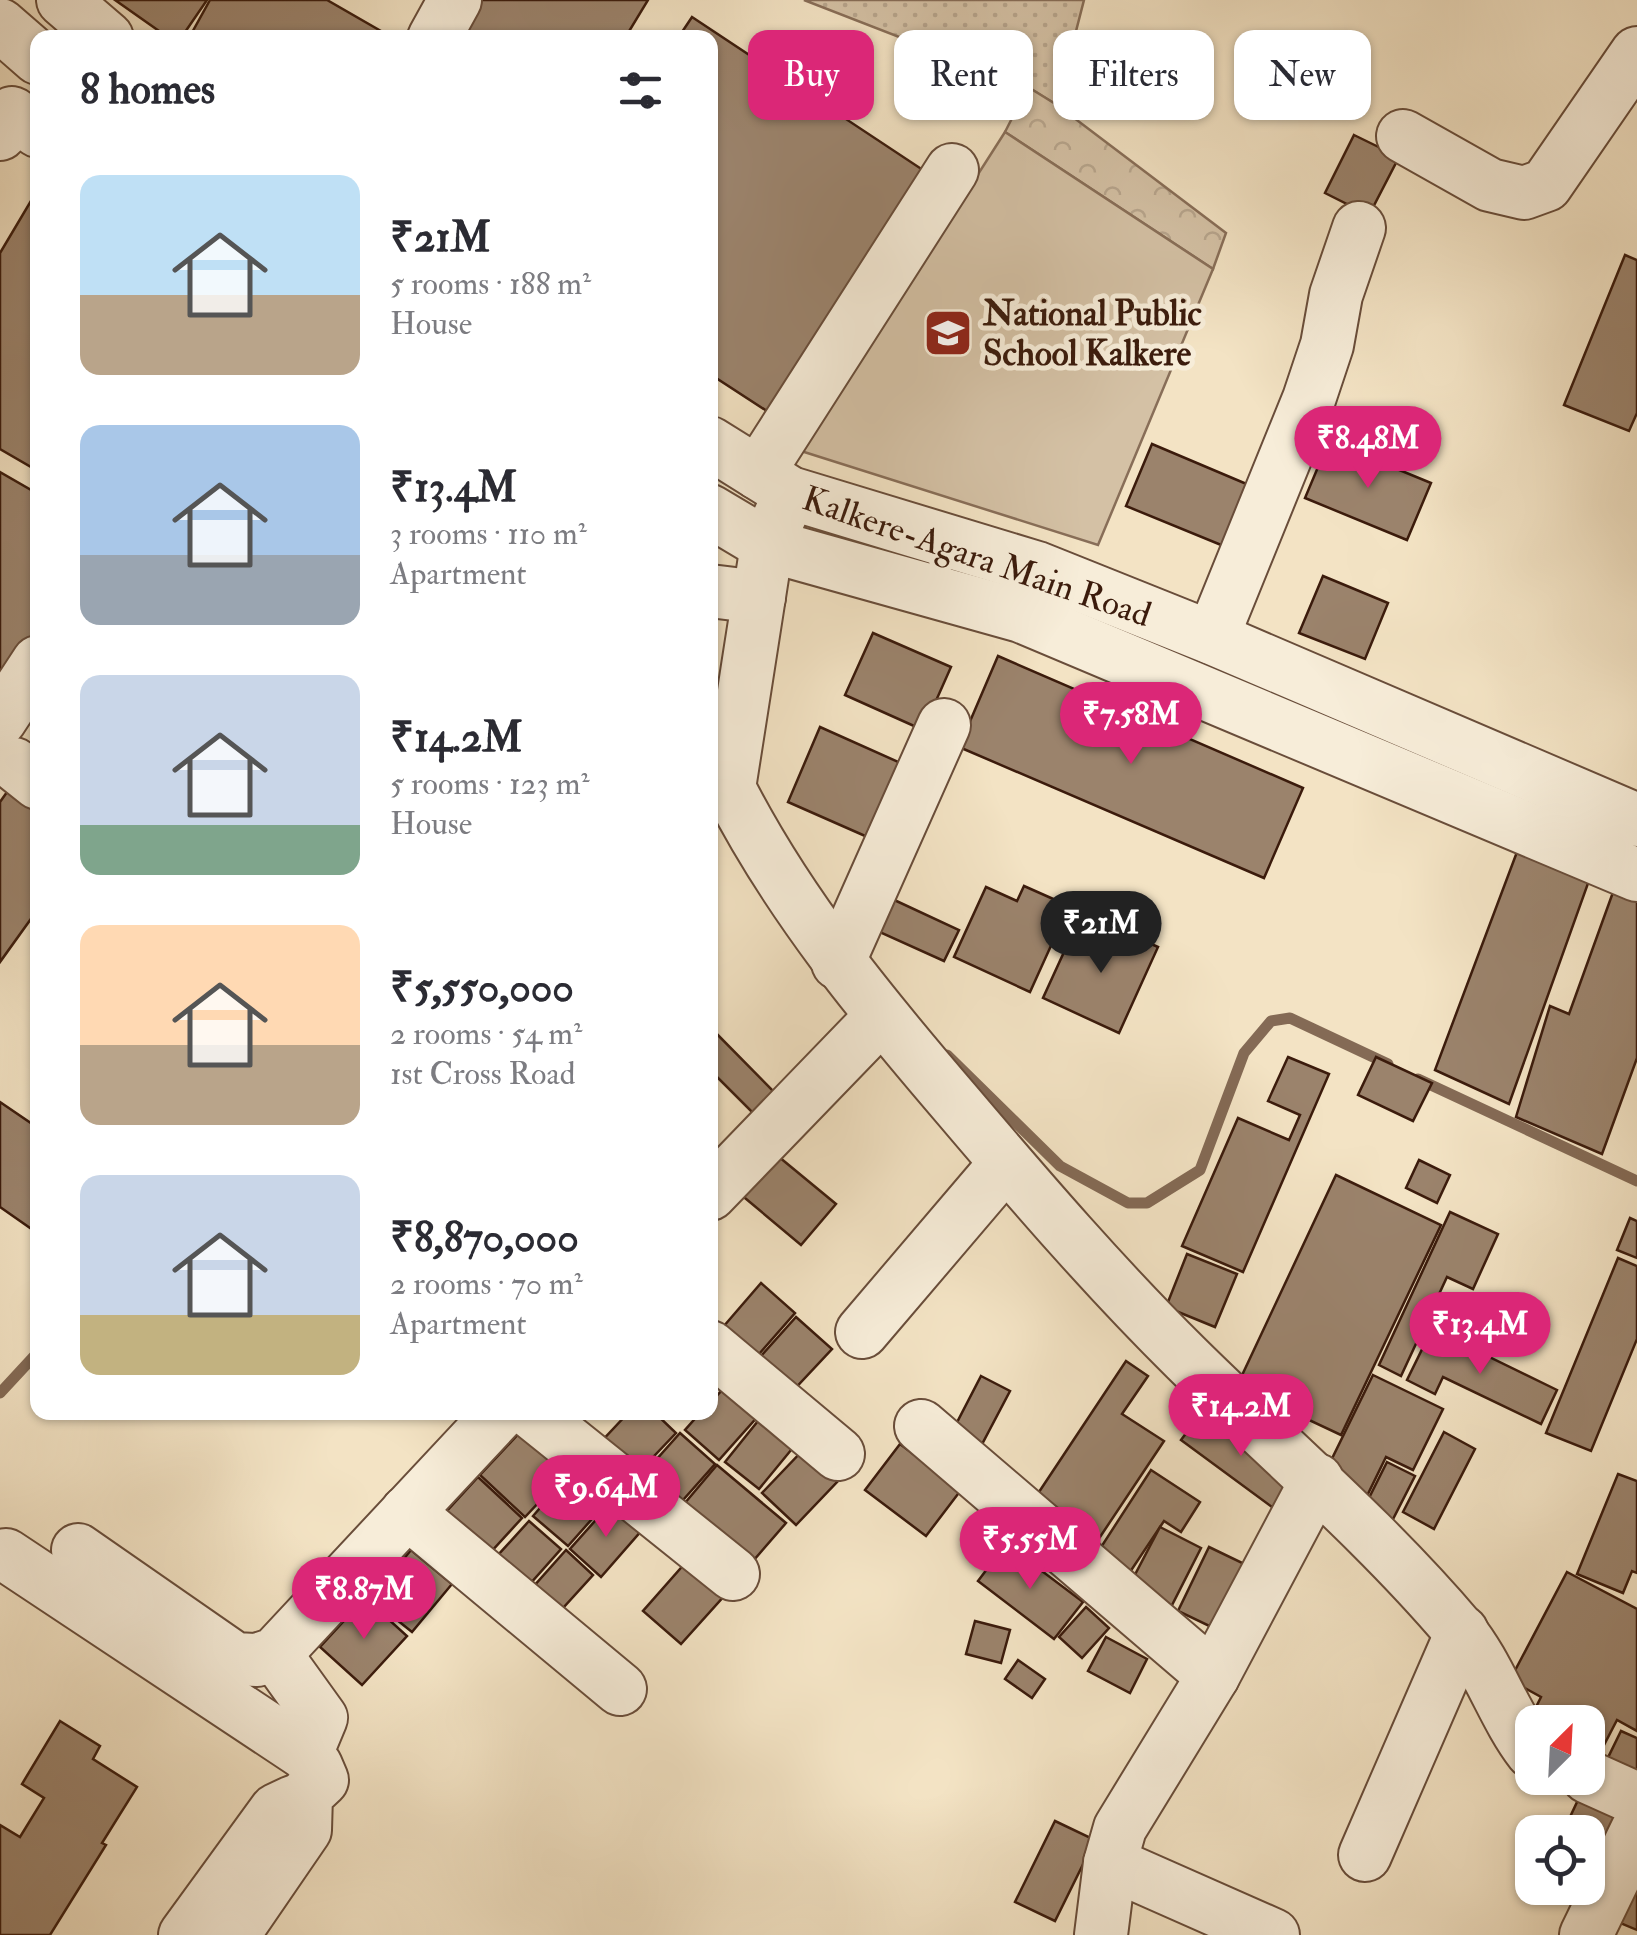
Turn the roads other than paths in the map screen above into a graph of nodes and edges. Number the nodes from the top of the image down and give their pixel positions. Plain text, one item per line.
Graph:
1 (455, 0) edge
2 (0, 25) edge
3 (438, 30) edge
4 (30, 51) edge
5 (1637, 52) edge
6 (1403, 136) dead end
7 (952, 170) dead end
8 (1358, 228) dead end
9 (718, 448) edge
10 (774, 483) junction
11 (718, 515) edge
12 (768, 546) junction
13 (734, 594) edge
14 (1212, 638) junction
15 (30, 698) edge
16 (944, 725) dead end
17 (17, 756) edge
18 (729, 792) edge
19 (1637, 820) edge
20 (1637, 876) edge
21 (847, 943) junction
22 (881, 1016) junction
23 (1006, 1163) junction
24 (718, 1186) edge
25 (862, 1332) dead end
26 (718, 1354) edge
27 (493, 1420) edge
28 (541, 1420) edge
29 (921, 1426) dead end
30 (838, 1454) dead end
31 (1317, 1480) junction
32 (406, 1512) junction
33 (78, 1550) dead end
34 (6, 1555) dead end
35 (733, 1574) dead end
36 (1462, 1632) junction
37 (274, 1654) junction
38 (1213, 1676) junction
39 (620, 1689) dead end
40 (1515, 1723) edge
41 (1605, 1785) edge
42 (306, 1793) junction
43 (1637, 1799) edge
44 (1637, 1830) edge
45 (1365, 1855) dead end
46 (1110, 1863) junction
47 (186, 1935) edge
48 (233, 1935) edge
49 (1102, 1935) edge
50 (1272, 1935) edge
51 (1586, 1935) edge

1 - 3 street
2 - 4 street
5 - 6 street
7 - 10 street
8 - 14 street
9 - 10 street, Kalkere-Agara Main Road
10 - 12 street
10 - 14 street, Kalkere-Agara Main Road
11 - 12 street, Kalkere-Agara Main Road
12 - 13 street
12 - 20 street, Kalkere-Agara Main Road
13 - 18 street
14 - 19 street, Kalkere-Agara Main Road
15 - 17 street
16 - 21 street
18 - 21 street
21 - 22 street
22 - 23 street
22 - 24 street
23 - 25 street
23 - 31 street
26 - 30 street
27 - 32 street
28 - 35 street
29 - 38 street
31 - 36 street
31 - 38 street
32 - 37 street
32 - 39 street
33 - 37 street
34 - 42 street
36 - 40 street
36 - 45 street
37 - 42 street
38 - 46 street
41 - 43 street
42 - 47 street
42 - 48 street
44 - 51 street
46 - 49 street
46 - 50 street

